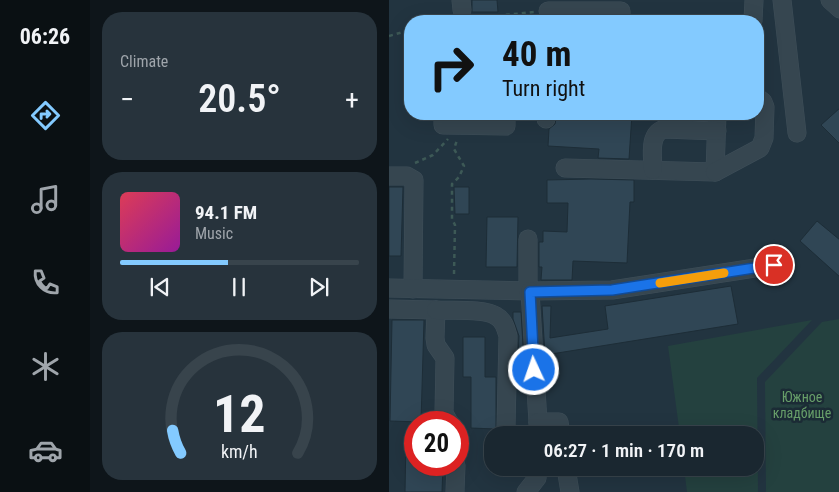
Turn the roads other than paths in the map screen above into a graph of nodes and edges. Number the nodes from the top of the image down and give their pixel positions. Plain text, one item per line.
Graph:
1 (754, 0) edge
2 (782, 0) edge
3 (831, 0) edge
4 (839, 9) edge
5 (548, 11) edge
6 (621, 15) edge
7 (753, 15) edge
8 (764, 104) edge
9 (443, 120) edge
10 (506, 120) edge
11 (717, 122) edge
12 (797, 133) dead end
13 (565, 168) dead end
14 (653, 170) junction
15 (715, 172) junction
16 (389, 176) edge
17 (528, 238) dead end
18 (774, 265) dead end
19 (389, 288) edge
20 (413, 289) junction
21 (529, 291) junction
22 (389, 309) edge
23 (436, 310) junction
24 (444, 411) edge
25 (506, 426) edge
26 (538, 426) edge
27 (547, 426) edge
28 (560, 426) edge
29 (455, 476) edge
30 (537, 476) edge
31 (567, 476) edge
32 (455, 492) edge
33 (526, 492) edge
34 (570, 492) edge

1 - 7 lane
2 - 12 lane
3 - 4 lane
5 - 6 lane
8 - 15 lane
9 - 10 lane
11 - 14 lane
11 - 15 lane
13 - 14 lane
14 - 15 lane
16 - 20 lane
17 - 21 lane
18 - 21 lane
19 - 20 lane
20 - 21 lane
21 - 26 lane
22 - 23 lane
23 - 24 lane
23 - 25 lane
27 - 28 lane
29 - 32 lane
30 - 33 lane
31 - 34 lane

